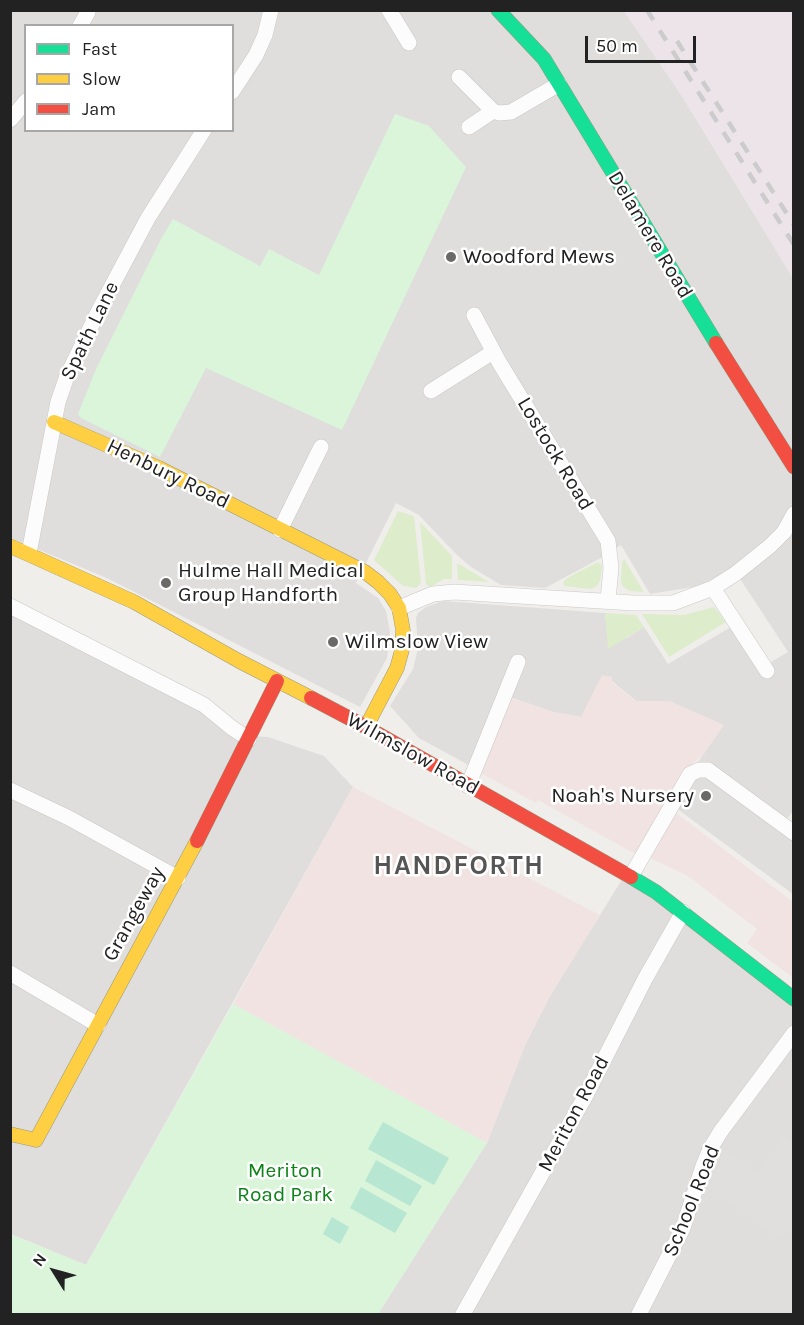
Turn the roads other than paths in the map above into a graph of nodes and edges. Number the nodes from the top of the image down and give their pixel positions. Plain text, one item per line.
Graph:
1 (271, 10) edge
2 (389, 10) edge
3 (498, 10) edge
4 (409, 43) dead end
5 (459, 77) dead end
6 (559, 84) junction
7 (234, 89) edge
8 (24, 103) edge
9 (493, 111) junction
10 (10, 120) edge
11 (469, 127) dead end
12 (203, 132) edge
13 (474, 315) dead end
14 (494, 352) junction
15 (431, 391) dead end
16 (54, 422) junction
17 (321, 447) dead end
18 (794, 467) edge
19 (794, 514) edge
20 (280, 530) junction
21 (10, 546) edge
22 (29, 552) junction
23 (714, 588) junction
24 (608, 600) junction
25 (10, 606) edge
26 (399, 608) junction
27 (518, 662) dead end
28 (767, 670) dead end
29 (277, 681) junction
30 (366, 727) junction
31 (249, 739) junction
32 (468, 786) junction
33 (10, 790) edge
34 (794, 833) edge
35 (631, 876) junction
36 (178, 878) junction
37 (683, 912) junction
38 (10, 973) edge
39 (794, 999) edge
40 (98, 1025) junction
41 (794, 1033) edge
42 (10, 1134) edge
43 (464, 1314) edge
44 (639, 1314) edge

1 - 7 street
2 - 4 street
3 - 6 street, Delamere Road
5 - 9 street
6 - 9 street
6 - 18 street, Delamere Road
8 - 10 street
9 - 11 street
12 - 16 street, Spath Lane
13 - 14 street, Lostock Road
14 - 15 street
14 - 24 street, Lostock Road
16 - 20 street, Henbury Road
16 - 22 street, Spath Lane
17 - 20 street
19 - 23 street
20 - 26 street, Henbury Road
21 - 22 street, Wilmslow Road
22 - 29 street, Wilmslow Road
23 - 24 street
23 - 28 street
24 - 26 street
25 - 31 street
26 - 30 street
27 - 32 street
29 - 30 street, Wilmslow Road
29 - 31 street, Grangeway
30 - 32 street, Wilmslow Road
31 - 36 street, Grangeway
32 - 35 street, Wilmslow Road
33 - 36 street
34 - 35 street
35 - 37 street, Wilmslow Road
36 - 40 street, Grangeway
37 - 39 street, Wilmslow Road
37 - 43 street, Meriton Road
38 - 40 street
40 - 42 street, Grangeway
41 - 44 street, School Road

